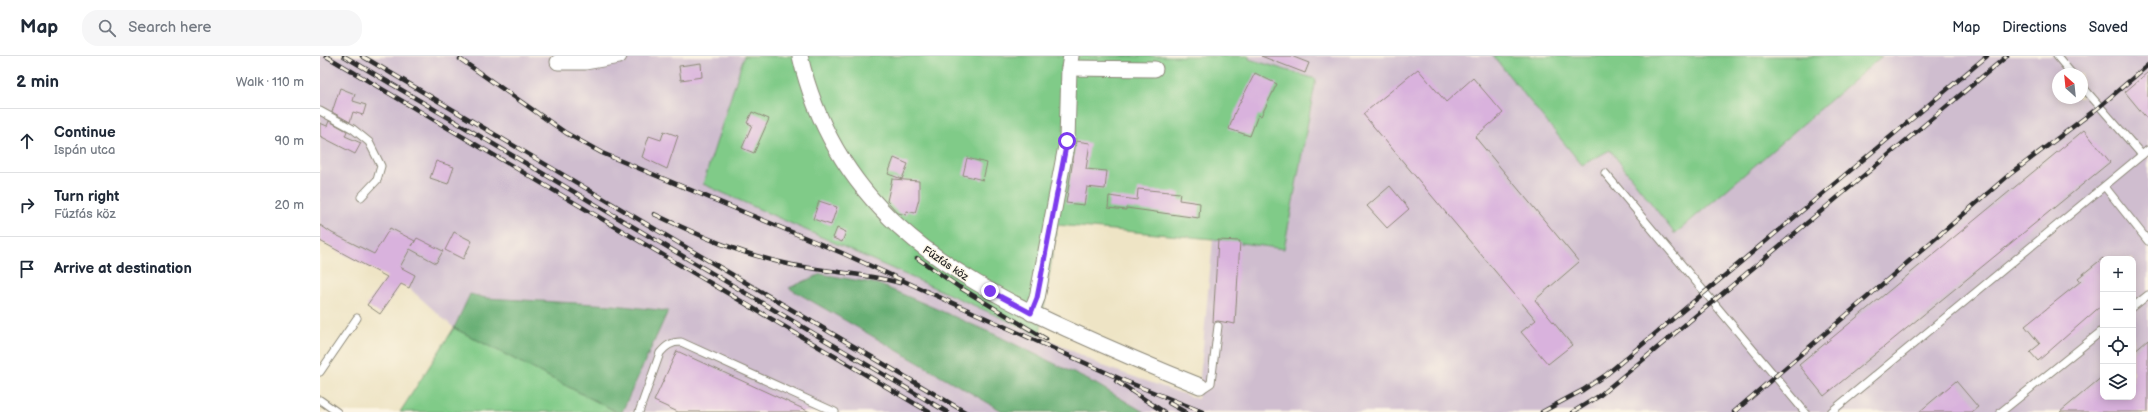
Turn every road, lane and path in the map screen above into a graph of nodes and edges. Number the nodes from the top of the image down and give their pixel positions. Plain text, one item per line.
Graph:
1 (619, 56) edge
2 (800, 56) edge
3 (2057, 56) edge
4 (558, 62) dead end
5 (1070, 62) edge
6 (2067, 68) edge
7 (1155, 69) dead end
8 (2088, 93) edge
9 (320, 111) edge
10 (2148, 150) edge
11 (2142, 155) junction
12 (1605, 173) dead end
13 (2105, 187) junction
14 (361, 197) dead end
15 (2148, 241) edge
16 (2148, 295) edge
17 (2136, 305) edge
18 (1031, 313) junction
19 (357, 318) dead end
20 (1218, 326) dead end
21 (2100, 332) edge
22 (320, 372) edge
23 (1200, 386) joint
24 (320, 400) edge
25 (337, 412) edge
26 (639, 412) edge
27 (835, 412) edge
28 (1805, 412) edge
29 (1831, 412) edge
30 (2001, 412) edge

1 - 4 street
2 - 18 street, Fűzfás köz
3 - 6 lane
5 - 7 street
5 - 18 street
8 - 11 lane
9 - 14 lane
10 - 11 lane
11 - 13 lane
12 - 28 lane
13 - 15 lane
13 - 29 lane
16 - 17 lane
18 - 23 street, Fűzfás köz
19 - 22 lane
20 - 23 lane
21 - 30 lane
24 - 25 lane
26 - 27 lane

